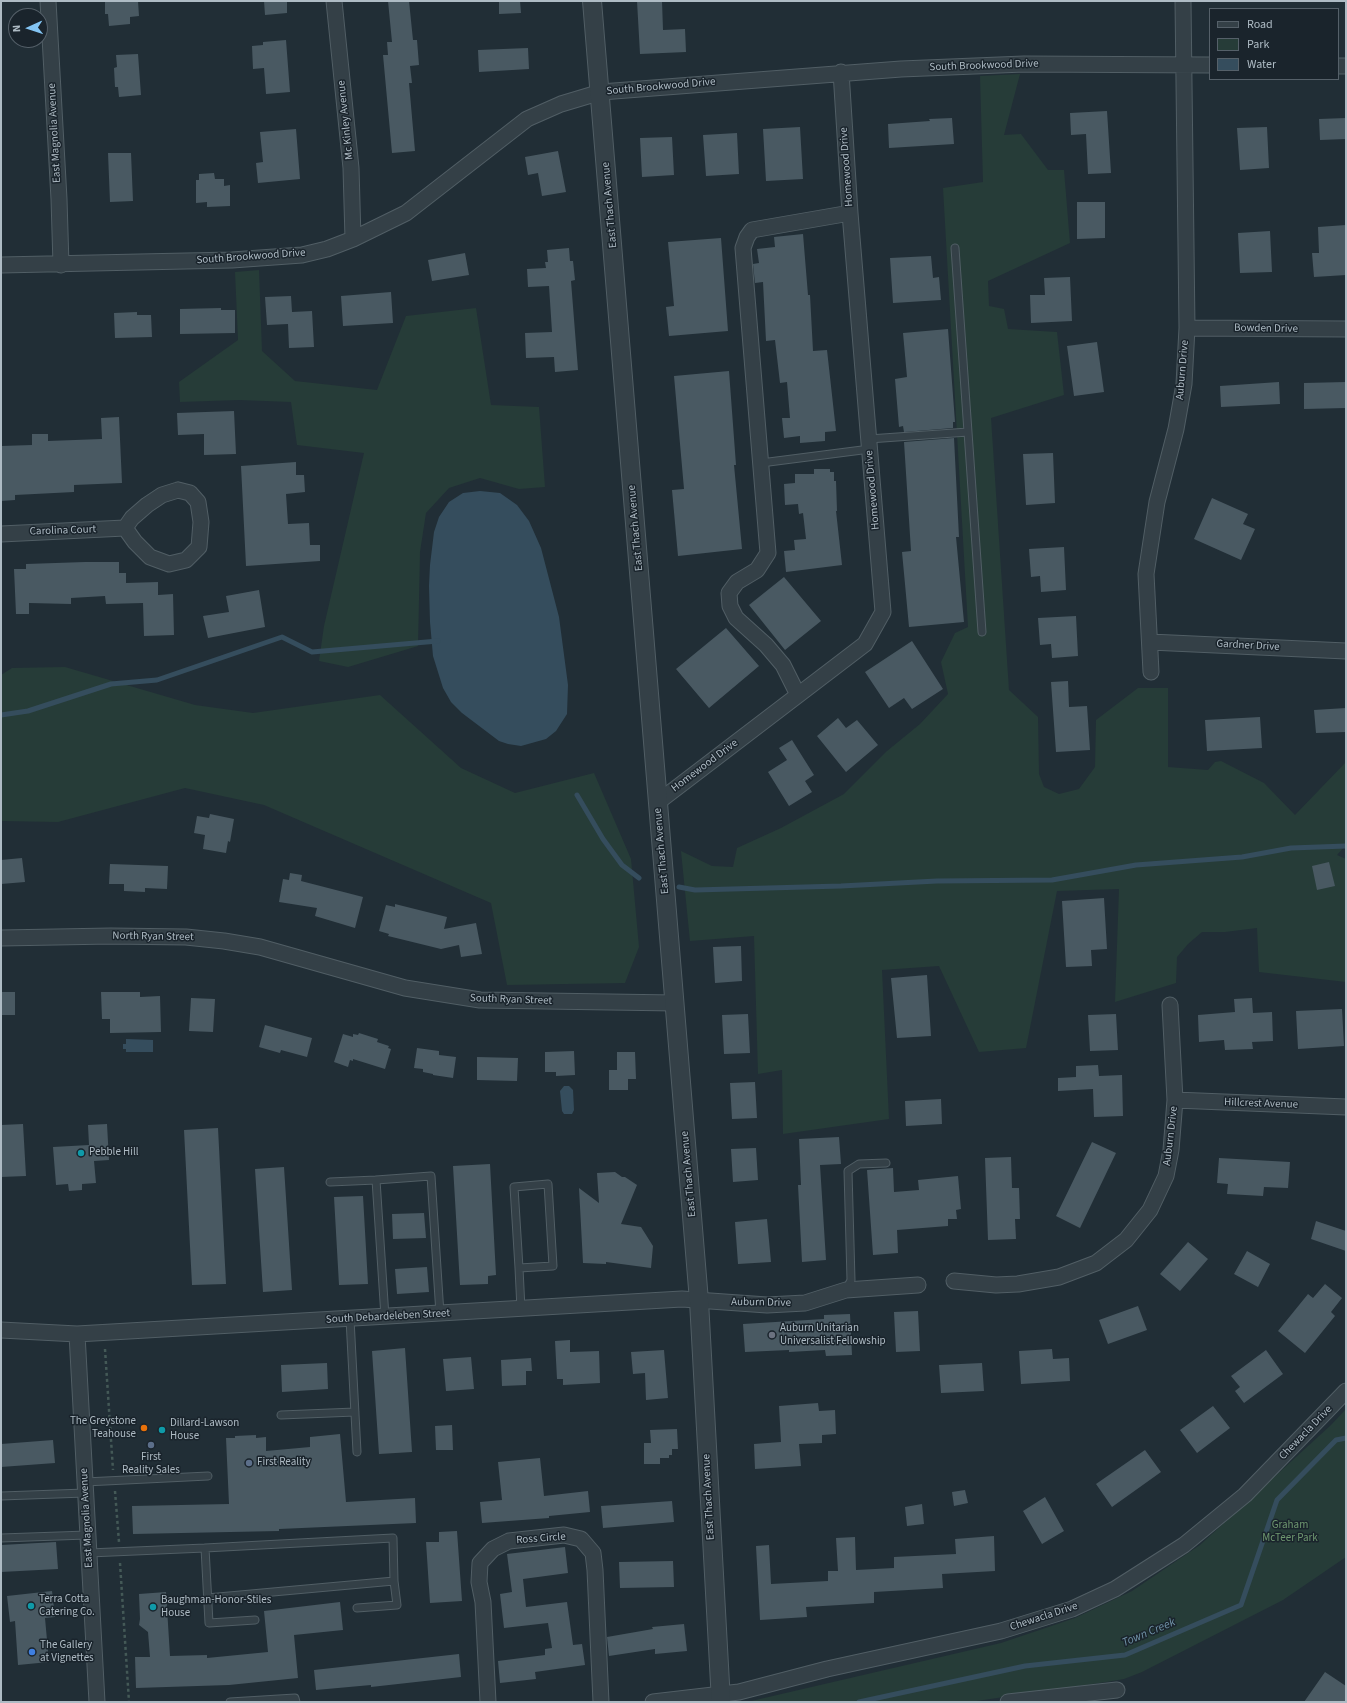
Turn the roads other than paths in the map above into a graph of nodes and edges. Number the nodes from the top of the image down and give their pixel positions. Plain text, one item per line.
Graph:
1 (48, 1) edge
2 (334, 1) edge
3 (592, 1) edge
4 (1183, 1) edge
5 (1184, 65) junction
6 (1209, 65) edge
7 (841, 72) junction
8 (601, 92) junction
9 (850, 213) junction
10 (353, 238) junction
11 (955, 248) dead end
12 (1, 265) edge
13 (61, 265) junction
14 (1187, 328) junction
15 (1346, 330) edge
16 (968, 432) junction
17 (869, 444) junction
18 (761, 463) junction
19 (125, 528) junction
20 (1, 534) edge
21 (982, 632) dead end
22 (1150, 642) junction
23 (1346, 651) edge
24 (1152, 672) dead end
25 (798, 695) junction
26 (658, 802) junction
27 (1, 938) edge
28 (303, 959) joint
29 (675, 1003) junction
30 (1170, 1005) dead end
31 (1175, 1100) junction
32 (1346, 1107) edge
33 (886, 1163) dead end
34 (376, 1180) junction
35 (330, 1182) dead end
36 (519, 1268) junction
37 (954, 1281) dead end
38 (918, 1285) dead end
39 (846, 1290) junction
40 (699, 1301) junction
41 (521, 1309) junction
42 (440, 1314) junction
43 (385, 1317) junction
44 (350, 1319) junction
45 (1, 1330) edge
46 (77, 1334) junction
47 (1346, 1391) edge
48 (355, 1412) junction
49 (281, 1415) dead end
50 (357, 1452) dead end
51 (208, 1476) dead end
52 (85, 1488) junction
53 (1, 1496) edge
54 (87, 1535) junction
55 (1, 1538) edge
56 (206, 1548) junction
57 (89, 1553) junction
58 (394, 1581) junction
59 (207, 1598) junction
60 (357, 1608) dead end
61 (255, 1620) dead end
62 (1117, 1690) dead end
63 (720, 1698) edge
64 (97, 1702) edge
65 (230, 1702) edge
66 (296, 1702) edge
67 (488, 1702) edge
68 (601, 1702) edge
69 (653, 1702) edge
70 (1008, 1702) edge

1 - 13 street, East Magnolia Avenue
2 - 10 street, Mc Kinley Avenue
3 - 8 street, East Thach Avenue
4 - 5 street
5 - 6 street, South Brookwood Drive
5 - 7 street, South Brookwood Drive
5 - 14 street, Auburn Drive
7 - 8 street, South Brookwood Drive
7 - 9 street, Homewood Drive
8 - 10 street, South Brookwood Drive
8 - 26 street, East Thach Avenue
9 - 17 street, Homewood Drive
9 - 18 street
10 - 13 street, South Brookwood Drive
11 - 16 lane
12 - 13 street, South Brookwood Drive
14 - 15 street, Bowden Drive
14 - 22 street, Auburn Drive
16 - 17 lane
16 - 21 lane
17 - 18 lane
17 - 25 street, Homewood Drive
18 - 25 street
19 - 19 street
19 - 20 street, Carolina Court
22 - 23 street, Gardner Drive
22 - 24 street, Auburn Drive
25 - 26 street, Homewood Drive
26 - 29 street, East Thach Avenue
27 - 28 street, North Ryan Street
28 - 29 street, South Ryan Street
29 - 40 street, East Thach Avenue
30 - 31 street, Auburn Drive
31 - 32 street, Hillcrest Avenue
31 - 37 street, Auburn Drive
33 - 39 lane
34 - 35 lane
34 - 42 lane
34 - 43 lane
36 - 36 lane
36 - 41 lane
38 - 39 street, Auburn Drive
39 - 40 street, Auburn Drive
40 - 41 street, South Debardeleben Street
40 - 63 street, East Thach Avenue
41 - 42 street, South Debardeleben Street
42 - 43 street, South Debardeleben Street
43 - 44 street, South Debardeleben Street
44 - 46 street, South Debardeleben Street
44 - 48 lane
45 - 46 street, South Debardeleben Street
46 - 52 street, East Magnolia Avenue
47 - 63 street, Chewacla Drive
48 - 49 lane
48 - 50 lane
51 - 52 lane
52 - 53 lane
52 - 54 street, East Magnolia Avenue
54 - 55 lane
54 - 57 street, East Magnolia Avenue
56 - 57 lane
56 - 58 lane
56 - 59 lane
57 - 64 street, East Magnolia Avenue
58 - 59 lane
58 - 60 lane
59 - 61 lane
62 - 70 street
63 - 69 street, Chewacla Drive
65 - 66 lane
67 - 68 street, Ross Circle

